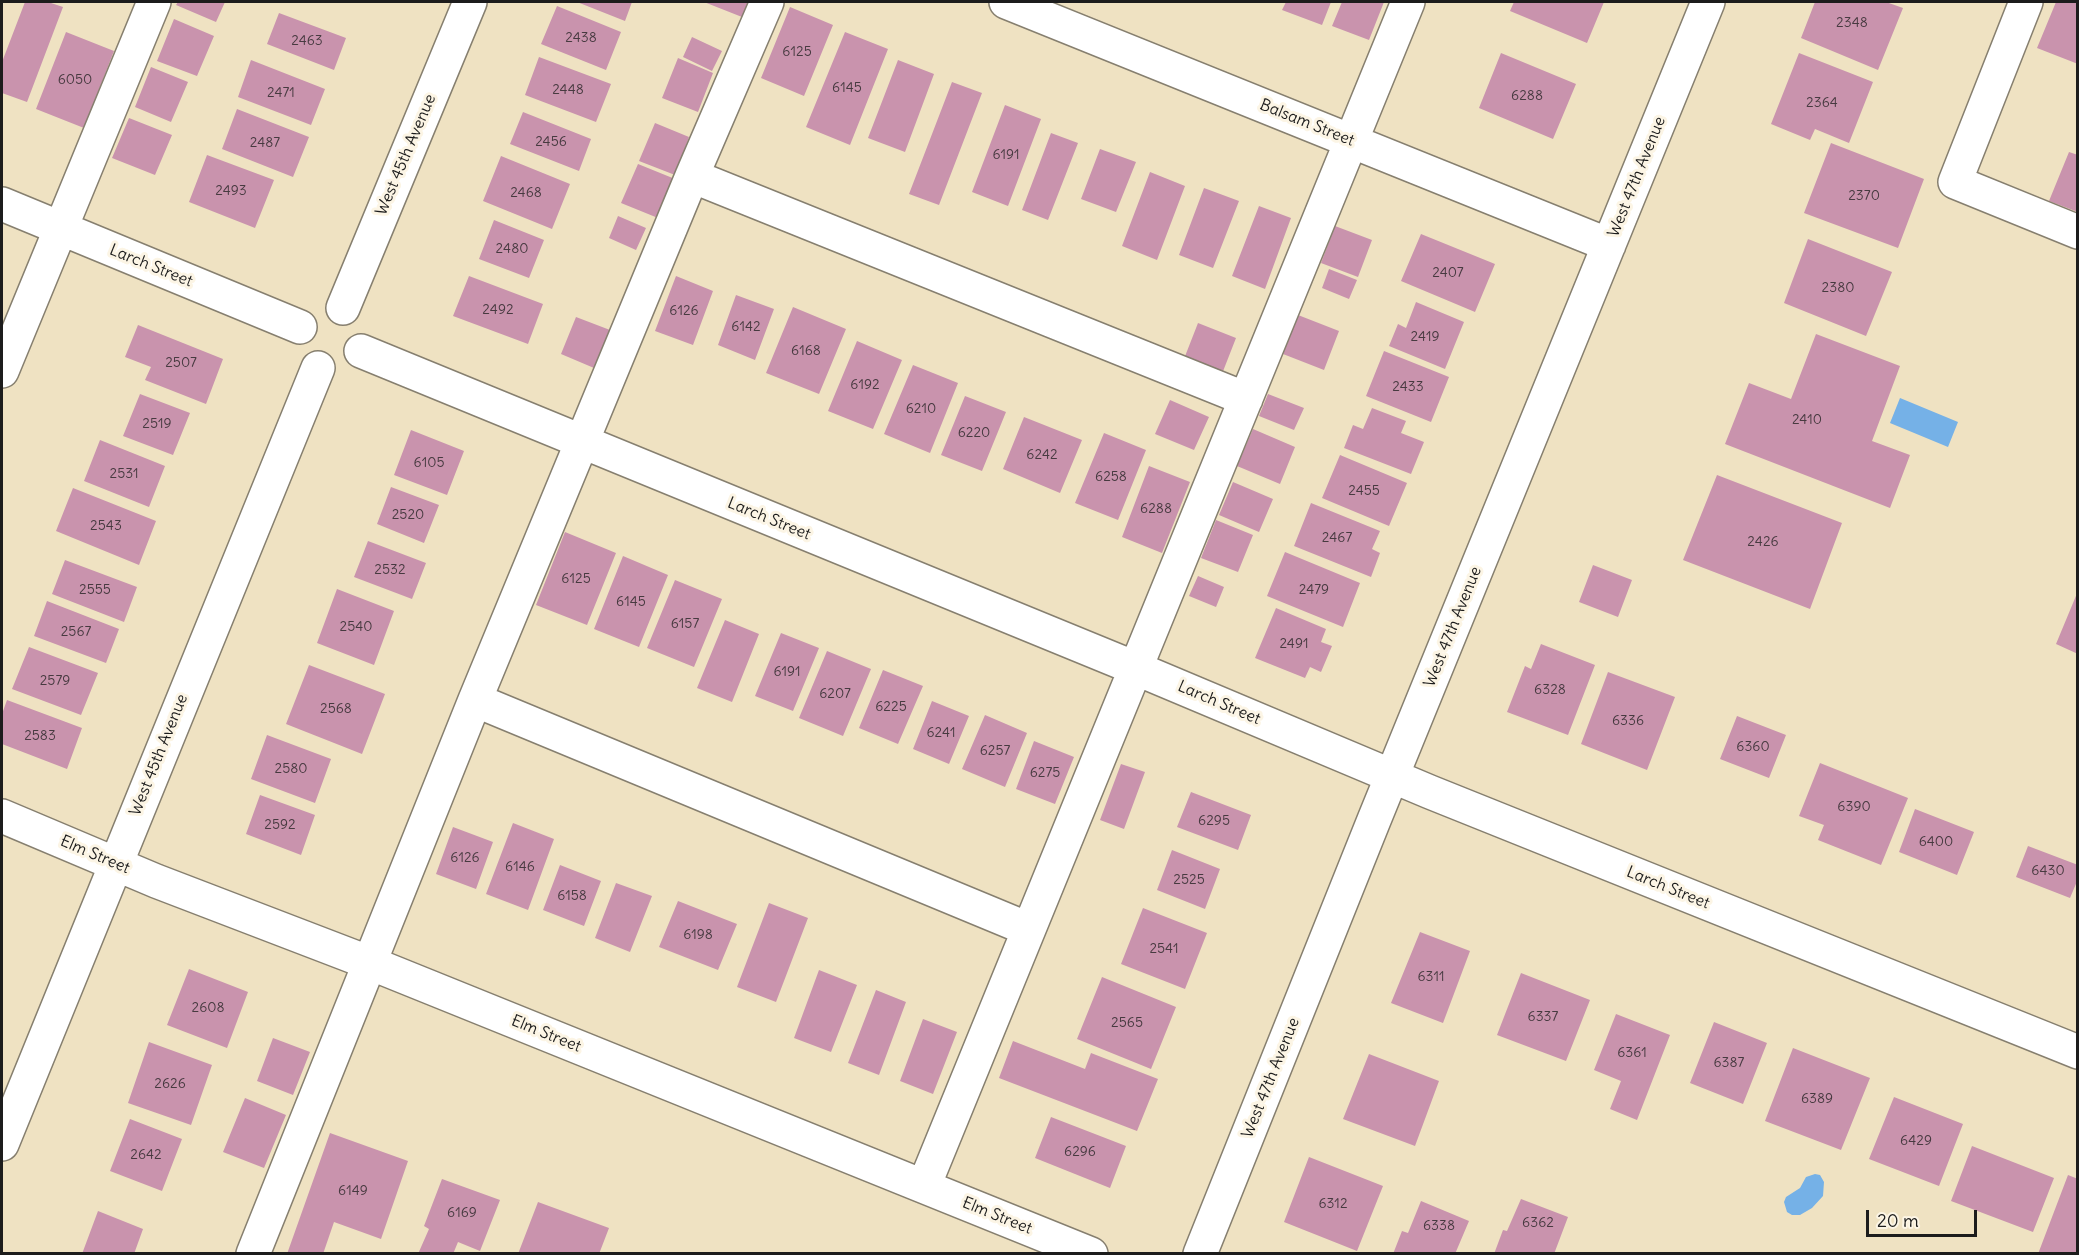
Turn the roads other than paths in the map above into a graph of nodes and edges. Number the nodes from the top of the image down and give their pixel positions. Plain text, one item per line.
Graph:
1 (153, 2) edge
2 (470, 2) edge
3 (766, 2) edge
4 (1006, 2) edge
5 (1408, 2) edge
6 (1708, 2) edge
7 (2026, 2) edge
8 (1351, 141) junction
9 (692, 176) junction
10 (2, 204) edge
11 (61, 230) junction
12 (2078, 232) edge
13 (1609, 245) junction
14 (343, 308) junction
15 (300, 327) junction
16 (361, 351) junction
17 (318, 368) junction
18 (2, 371) edge
19 (1246, 399) junction
20 (581, 443) junction
21 (1135, 668) junction
22 (475, 700) junction
23 (1392, 776) junction
24 (2, 816) edge
25 (115, 863) junction
26 (1028, 929) junction
27 (370, 963) junction
28 (2078, 1052) edge
29 (2, 1144) edge
30 (924, 1186) junction
31 (253, 1254) edge
32 (1090, 1254) edge
33 (1200, 1254) edge

1 - 11 street
2 - 14 street, West 45th Avenue
3 - 9 street
4 - 8 street, Balsam Street
5 - 8 street
6 - 13 street, West 47th Avenue
7 - 12 street
8 - 13 street, Balsam Street
8 - 19 street
9 - 19 street
9 - 20 street
10 - 11 street, Larch Street
11 - 15 street, Larch Street
11 - 18 street
13 - 23 street, West 47th Avenue
14 - 15 street
14 - 16 street
15 - 17 street
16 - 17 street
16 - 20 street, Larch Street
17 - 25 street, West 45th Avenue
19 - 21 street
20 - 21 street, Larch Street
20 - 22 street
21 - 23 street, Larch Street
21 - 26 street
22 - 26 street
22 - 27 street
23 - 28 street, Larch Street
23 - 33 street, West 47th Avenue
24 - 25 street, Elm Street
25 - 27 street, Elm Street
25 - 29 street, West 45th Avenue
26 - 30 street
27 - 30 street, Elm Street
27 - 31 street
30 - 32 street, Elm Street

